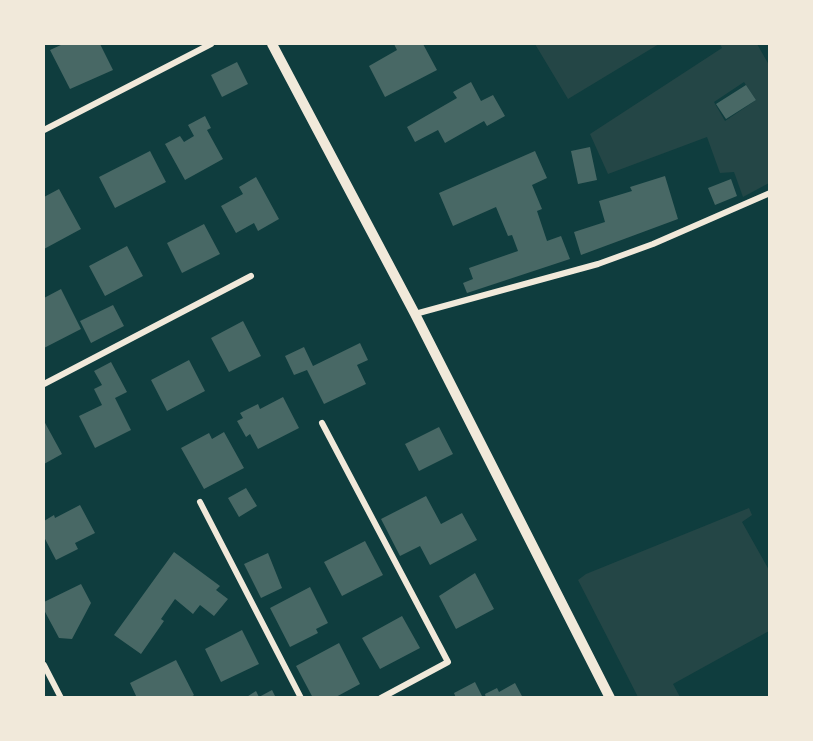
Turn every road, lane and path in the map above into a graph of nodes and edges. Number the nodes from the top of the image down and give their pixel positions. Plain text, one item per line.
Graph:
1 (211, 44) edge
2 (272, 44) edge
3 (44, 130) edge
4 (770, 193) edge
5 (251, 276) dead end
6 (415, 314) junction
7 (44, 384) edge
8 (322, 423) dead end
9 (200, 502) dead end
10 (44, 665) edge
11 (61, 698) edge
12 (301, 698) edge
13 (381, 698) edge
14 (610, 698) edge

1 - 3 street
2 - 6 street
4 - 6 street
5 - 7 street
6 - 14 street
8 - 13 street
9 - 12 street
10 - 11 street

